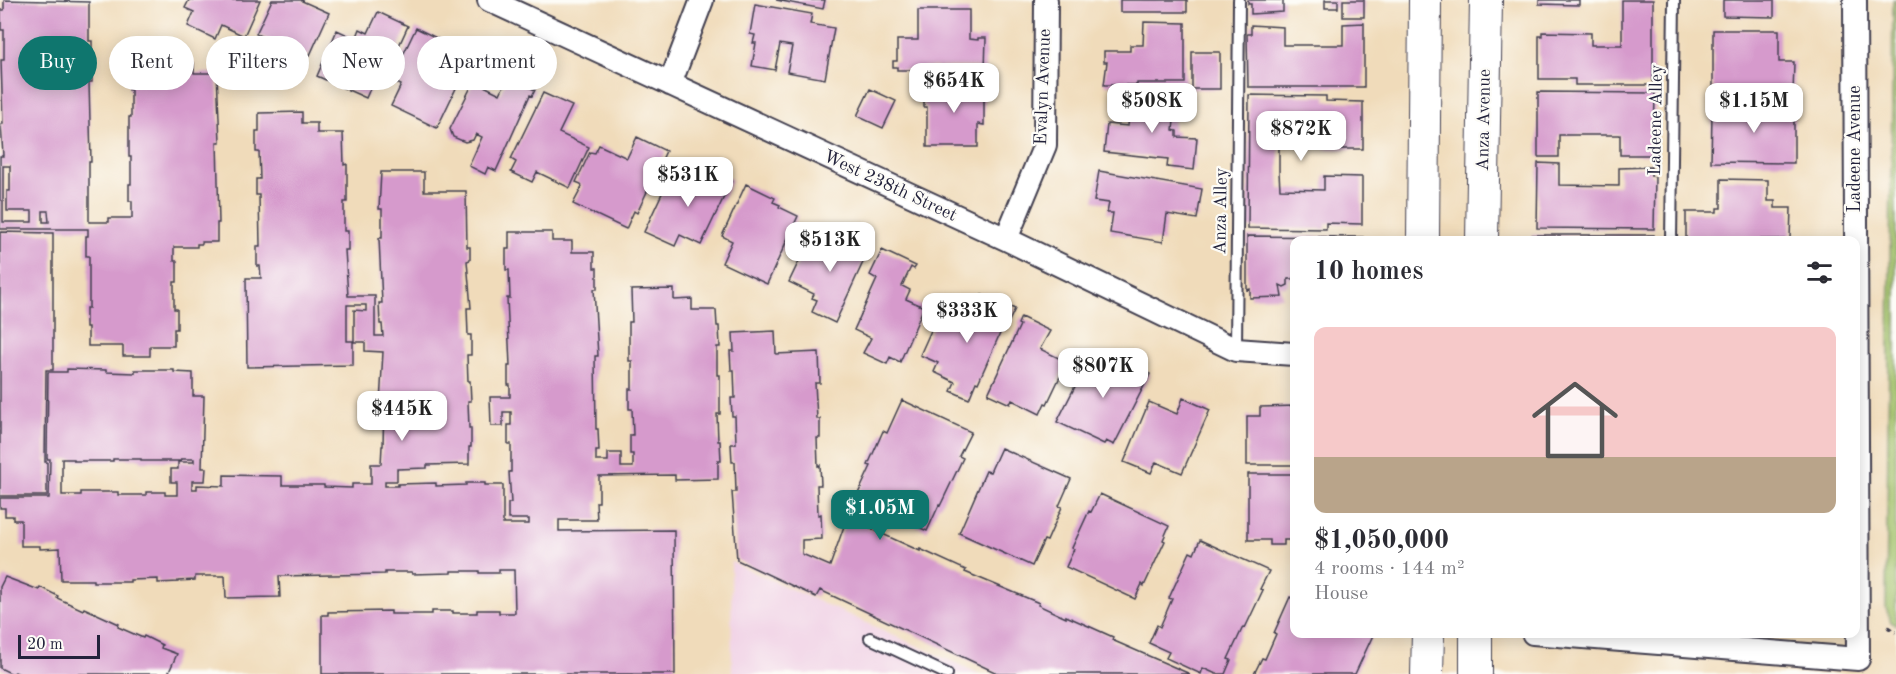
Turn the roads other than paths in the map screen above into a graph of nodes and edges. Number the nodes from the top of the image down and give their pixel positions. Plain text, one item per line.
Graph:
1 (489, 0) edge
2 (702, 0) edge
3 (1046, 0) edge
4 (1239, 0) edge
5 (1425, 0) edge
6 (1486, 0) edge
7 (1674, 0) edge
8 (1855, 0) edge
9 (670, 84) junction
10 (1424, 236) edge
11 (1482, 236) edge
12 (1671, 236) edge
13 (1856, 236) edge
14 (1006, 239) junction
15 (1236, 350) junction
16 (1290, 354) edge
17 (870, 638) dead end
18 (1428, 638) edge
19 (1476, 638) edge
20 (1670, 638) edge
21 (1858, 638) edge
22 (947, 674) edge
23 (1427, 674) edge
24 (1476, 674) edge

1 - 9 street, West 238th Street
2 - 9 street
3 - 14 street, Evalyn Avenue
4 - 15 lane, Anza Alley
5 - 10 main road
6 - 11 main road, Anza Avenue
7 - 12 lane, Ladeene Alley
8 - 13 street, Ladeene Avenue
9 - 14 street, West 238th Street
14 - 15 street, West 238th Street
15 - 16 street, West 238th Street
17 - 22 lane
18 - 23 main road
19 - 24 main road
20 - 21 street, Ladeene Avenue

